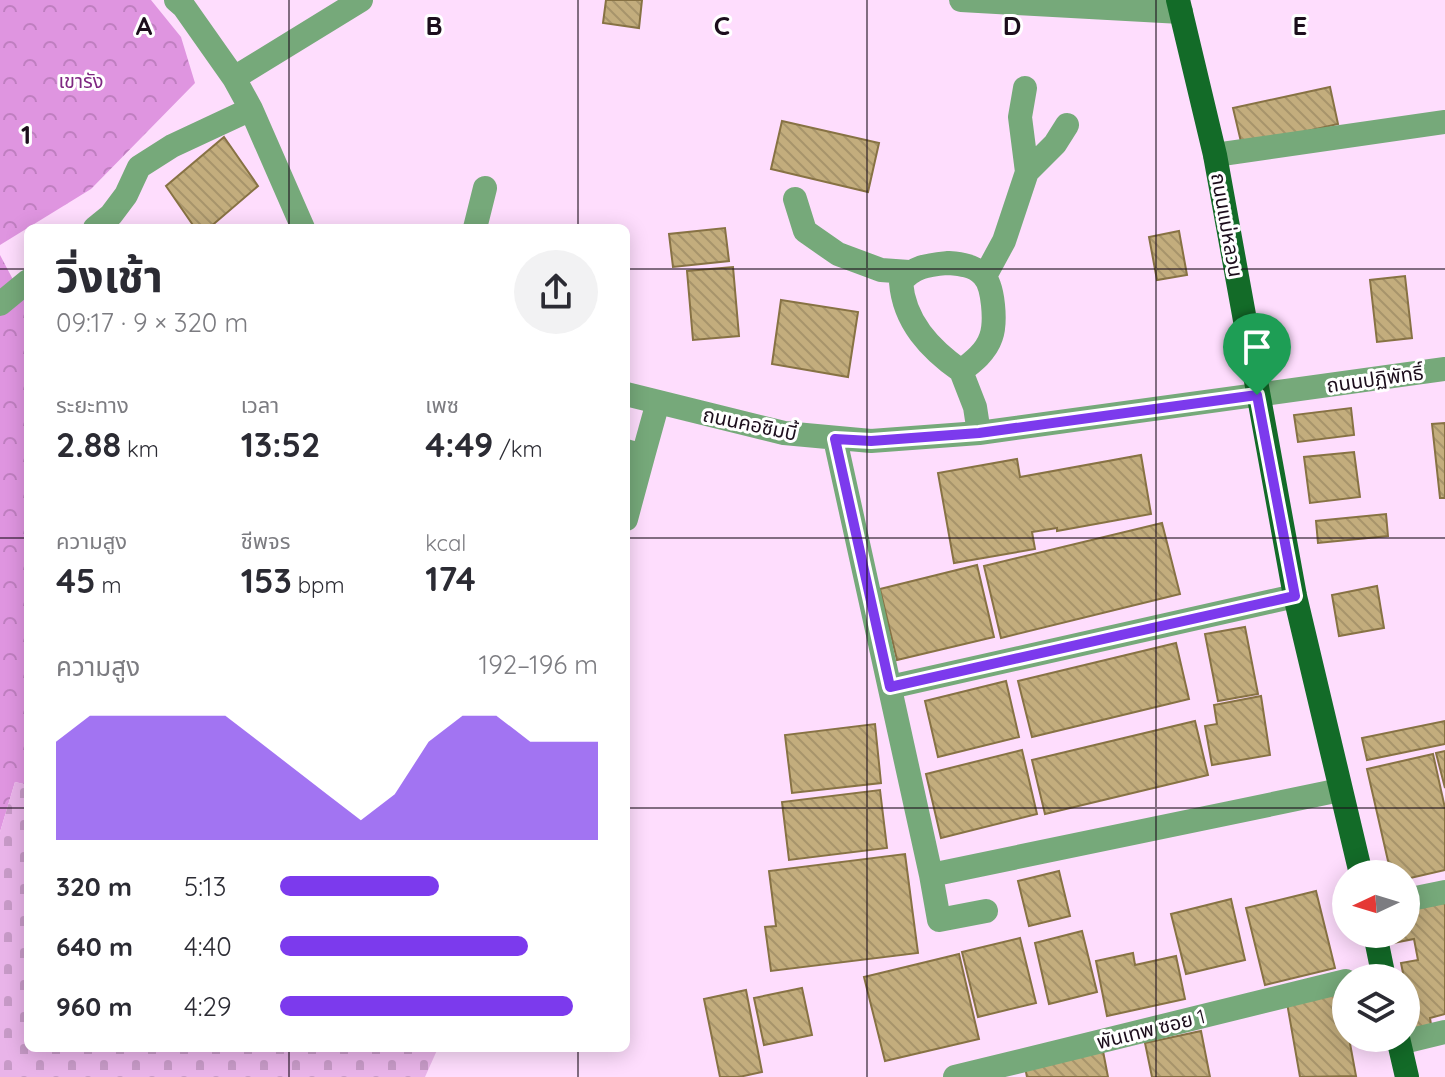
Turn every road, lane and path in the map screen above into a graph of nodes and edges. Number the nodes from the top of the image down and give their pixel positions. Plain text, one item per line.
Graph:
1 (176, 0) edge
2 (361, 0) edge
3 (961, 0) edge
4 (1179, 6) edge
5 (234, 78) junction
6 (1025, 88) dead end
7 (251, 109) junction
8 (1445, 122) edge
9 (1067, 125) dead end
10 (1215, 155) junction
11 (1027, 172) junction
12 (485, 188) dead end
13 (795, 199) dead end
14 (100, 224) edge
15 (301, 224) edge
16 (476, 224) edge
17 (909, 272) junction
18 (985, 276) junction
19 (24, 284) edge
20 (0, 304) edge
21 (1445, 369) edge
22 (961, 371) junction
23 (630, 395) edge
24 (1257, 395) junction
25 (658, 402) junction
26 (979, 433) junction
27 (835, 439) junction
28 (634, 453) edge
29 (630, 486) edge
30 (1295, 596) junction
31 (890, 687) junction
32 (1340, 790) junction
33 (1358, 860) edge
34 (931, 875) junction
35 (1445, 892) edge
36 (1420, 897) edge
37 (986, 911) dead end
38 (1332, 984) edge
39 (1445, 1032) edge
40 (1420, 1036) edge
41 (1401, 1052) edge
42 (955, 1077) edge
43 (1407, 1077) edge

1 - 5 street
2 - 5 street
3 - 4 street
4 - 10 main road, ถนนแม่หลวน
5 - 7 street
6 - 11 street
7 - 14 street
7 - 15 street
8 - 10 street
9 - 11 street
10 - 24 main road, ถนนแม่หลวน
11 - 18 street
12 - 16 street
13 - 17 street
17 - 18 street
17 - 22 street
18 - 22 street
19 - 20 street
21 - 24 street, ถนนปฏิพัทธิ์
22 - 26 street
23 - 25 street, ถนนคอซิมบี้
24 - 26 street, ถนนคอซิมบี้
24 - 30 main road, ถนนแม่หลวน
25 - 27 street, ถนนคอซิมบี้
25 - 28 street
26 - 27 street, ถนนคอซิมบี้
27 - 31 street
28 - 29 street
30 - 31 street
30 - 32 main road, ถนนแม่หลวน
31 - 34 street
32 - 33 main road, ถนนแม่หลวน
32 - 34 street
34 - 37 street
35 - 36 street
38 - 42 street, พันเทพ ซอย 1
39 - 40 street
41 - 43 main road

